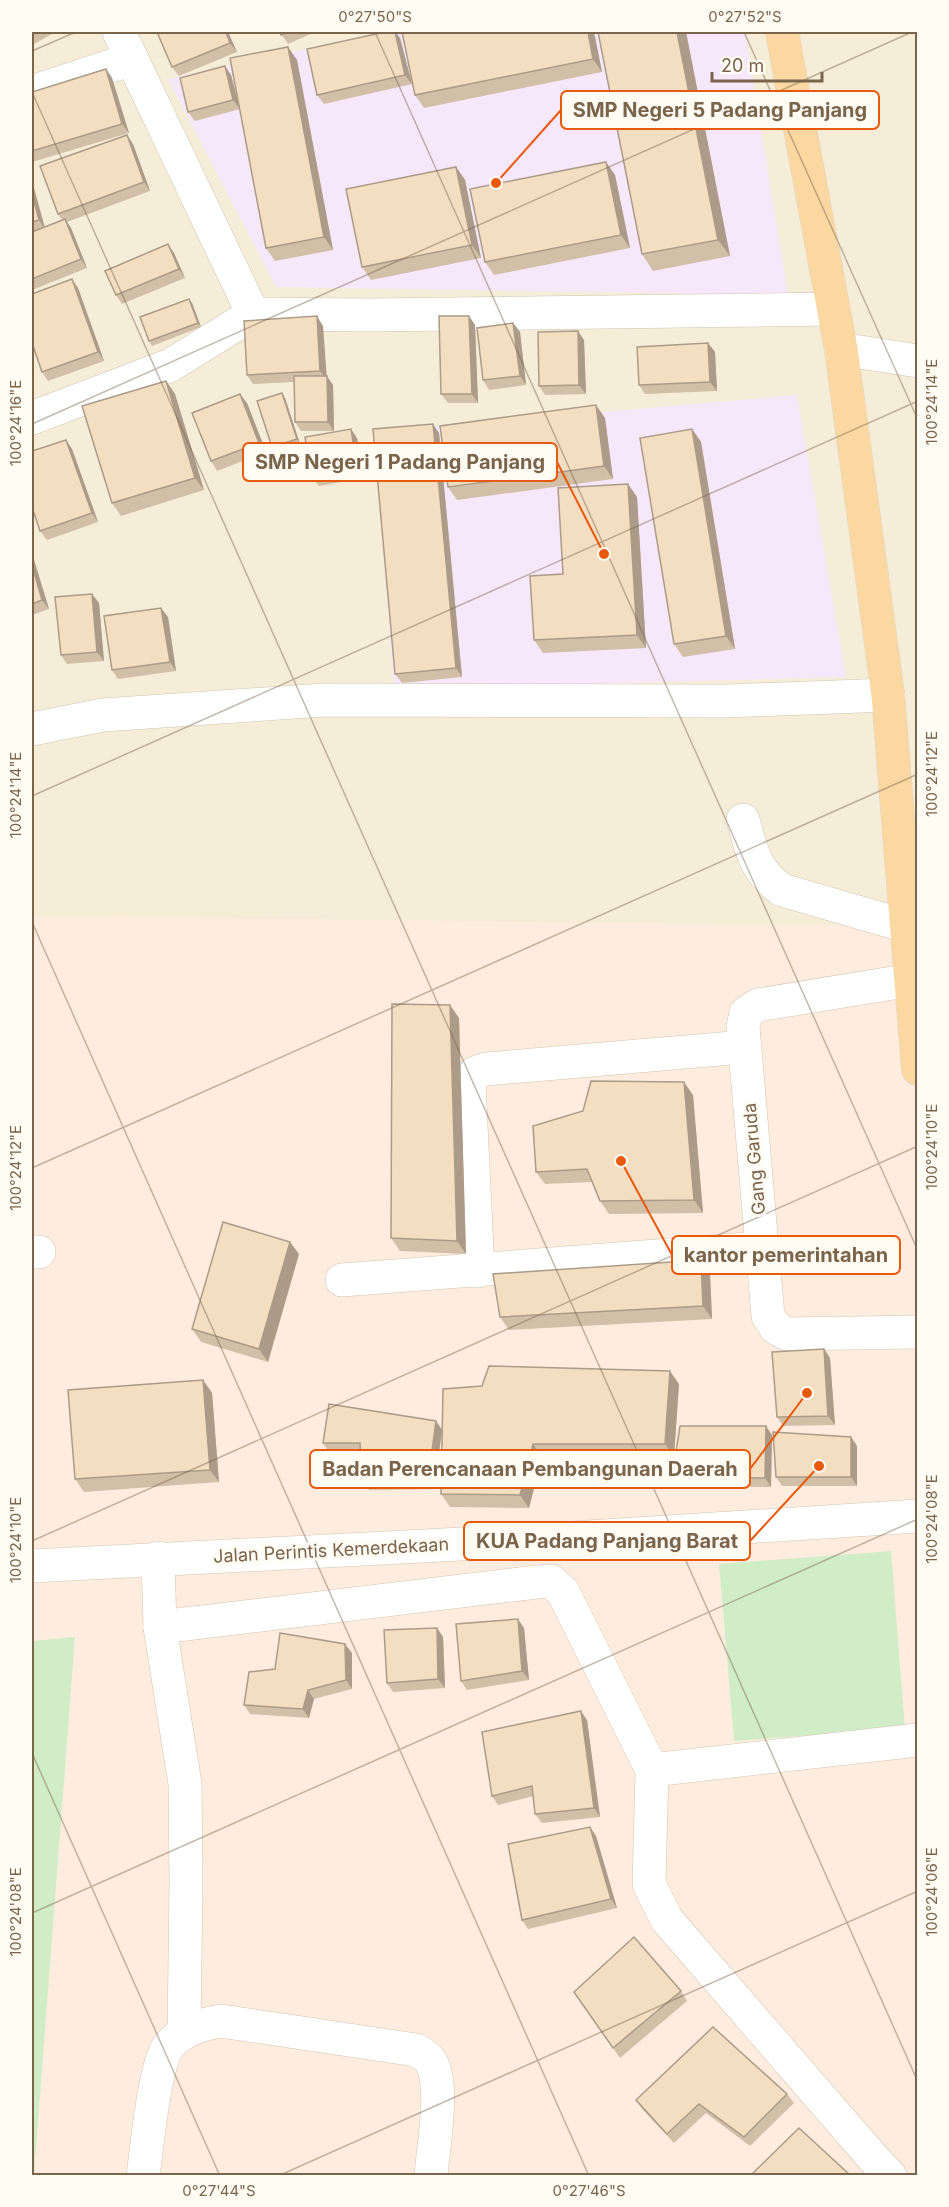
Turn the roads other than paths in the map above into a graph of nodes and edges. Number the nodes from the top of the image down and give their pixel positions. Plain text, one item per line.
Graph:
1 (782, 32) edge
2 (125, 45) edge
3 (32, 92) edge
4 (832, 309) junction
5 (253, 314) junction
6 (841, 349) junction
7 (918, 361) edge
8 (32, 418) edge
9 (888, 695) junction
10 (32, 729) edge
11 (743, 820) dead end
12 (906, 926) junction
13 (911, 980) junction
14 (744, 1047) junction
15 (918, 1069) edge
16 (762, 1248) junction
17 (478, 1270) junction
18 (342, 1281) dead end
19 (918, 1332) edge
20 (918, 1516) edge
21 (158, 1558) junction
22 (32, 1566) edge
23 (160, 1627) junction
24 (918, 1740) edge
25 (652, 1770) junction
26 (184, 2033) junction
27 (143, 2175) edge
28 (431, 2175) edge
29 (891, 2175) edge

1 - 4 highway
2 - 3 street
2 - 5 street
4 - 5 street
4 - 6 highway
5 - 8 street
6 - 7 street
6 - 9 highway
9 - 10 street
9 - 12 highway
11 - 12 street
12 - 13 highway
13 - 14 street, Gang Garuda
13 - 15 highway
14 - 16 street, Gang Garuda
14 - 17 street
16 - 17 street
16 - 19 street, Gang Garuda
17 - 18 street
20 - 21 street, Jalan Perintis Kemerdekaan
21 - 22 street, Jalan Perintis Kemerdekaan
21 - 23 street
23 - 25 street
23 - 26 street
24 - 25 street
25 - 29 street
26 - 27 street
26 - 28 street

